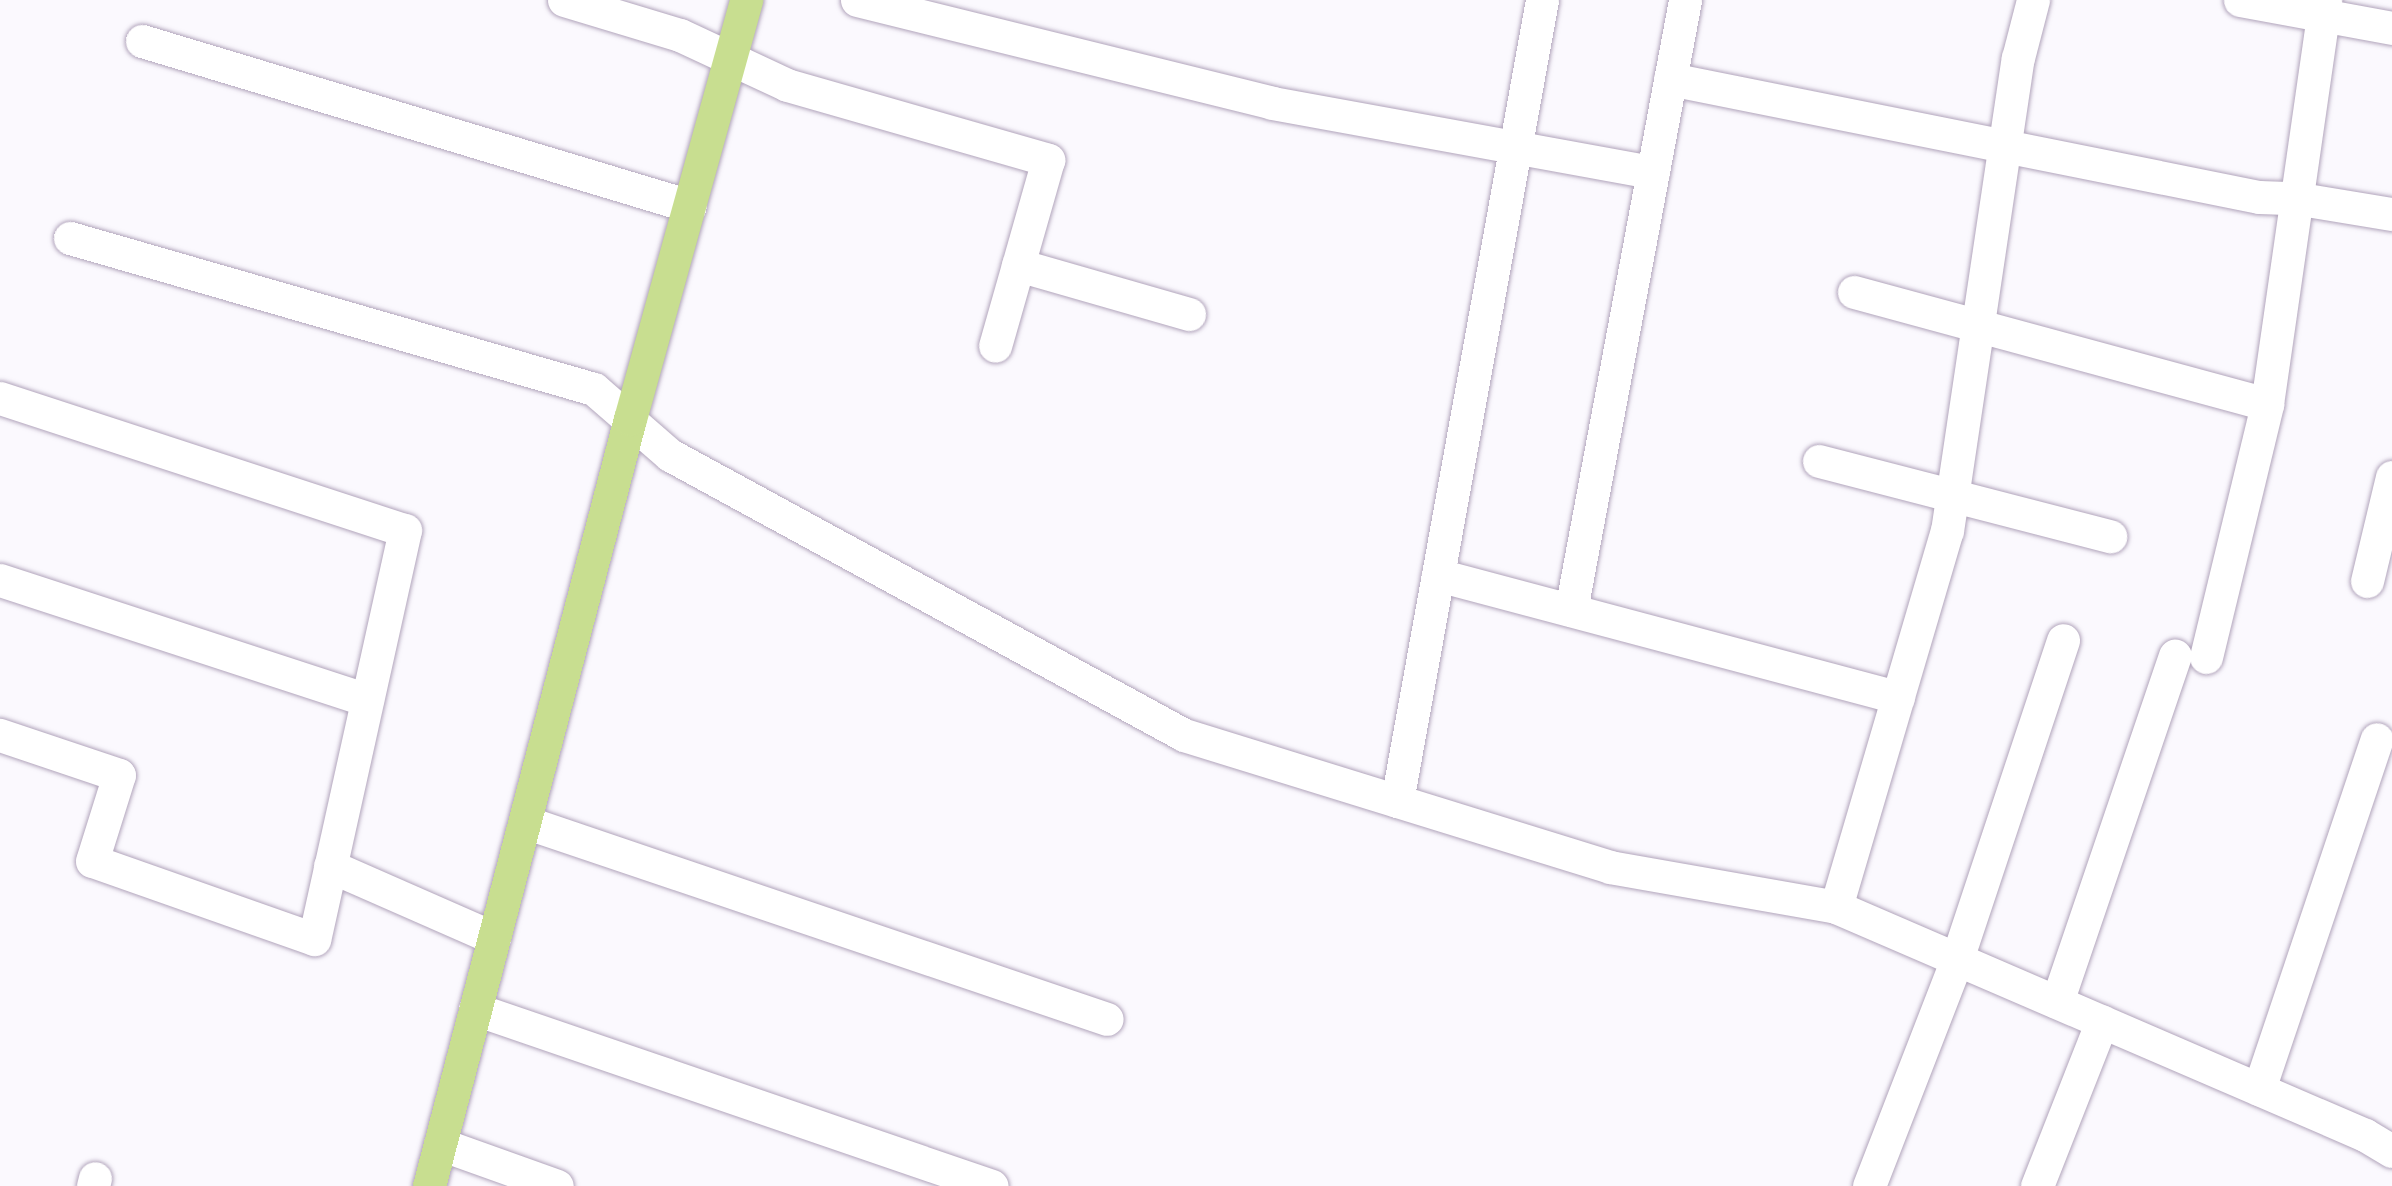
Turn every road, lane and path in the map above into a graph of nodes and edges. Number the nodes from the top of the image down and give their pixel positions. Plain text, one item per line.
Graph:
1 (564, 0) edge
2 (746, 0) edge
3 (857, 0) edge
4 (1542, 0) edge
5 (1685, 0) edge
6 (2032, 0) edge
7 (2240, 0) edge
8 (2324, 8) edge
9 (2392, 28) edge
10 (142, 41) dead end
11 (730, 58) junction
12 (1670, 80) junction
13 (1516, 144) junction
14 (2004, 148) junction
15 (1653, 172) junction
16 (2294, 198) junction
17 (690, 206) junction
18 (2392, 214) edge
19 (70, 238) dead end
20 (1018, 266) junction
21 (1854, 292) dead end
22 (1189, 314) dead end
23 (1977, 328) junction
24 (995, 346) dead end
25 (0, 398) edge
26 (2267, 404) junction
27 (630, 419) junction
28 (1819, 461) dead end
29 (2392, 477) edge
30 (1952, 495) junction
31 (2110, 536) dead end
32 (1438, 575) junction
33 (0, 580) edge
34 (2367, 581) dead end
35 (1571, 610) junction
36 (2063, 640) dead end
37 (1898, 697) junction
38 (367, 700) junction
39 (0, 735) edge
40 (2377, 739) dead end
41 (1397, 801) junction
42 (525, 822) junction
43 (330, 866) junction
44 (1836, 907) junction
45 (494, 938) junction
46 (1957, 959) junction
47 (2057, 1002) junction
48 (475, 1009) junction
49 (1107, 1019) dead end
50 (2102, 1021) junction
51 (2259, 1089) junction
52 (440, 1144) junction
53 (2392, 1151) edge
54 (429, 1186) edge
55 (557, 1186) edge
56 (992, 1186) edge
57 (1869, 1186) edge
58 (2037, 1186) edge

1 - 11 street
2 - 11 main road
3 - 13 street
4 - 13 street
5 - 12 street
6 - 14 street
7 - 8 street
8 - 9 street
8 - 16 street
10 - 17 street
11 - 17 main road
11 - 20 street
12 - 14 street
12 - 15 street
13 - 15 street
13 - 32 street
14 - 16 street
14 - 23 street
15 - 35 street
16 - 18 street
16 - 26 street
17 - 27 main road
19 - 27 street
20 - 22 street
20 - 24 street
21 - 23 street
23 - 26 street
23 - 30 street
25 - 38 street
26 - 47 street
27 - 41 street
27 - 42 main road
28 - 30 street
29 - 34 street
30 - 31 street
30 - 37 street
32 - 35 street
32 - 41 street
33 - 38 street
35 - 37 street
36 - 46 street
37 - 44 street
38 - 43 street
39 - 43 street
40 - 51 street
41 - 44 street
42 - 45 main road
42 - 49 street
43 - 45 street
44 - 46 street
45 - 48 main road
46 - 47 street
46 - 57 street
47 - 50 street
48 - 52 main road
48 - 56 street
50 - 51 street
50 - 58 street
51 - 53 street
52 - 54 main road
52 - 55 street

